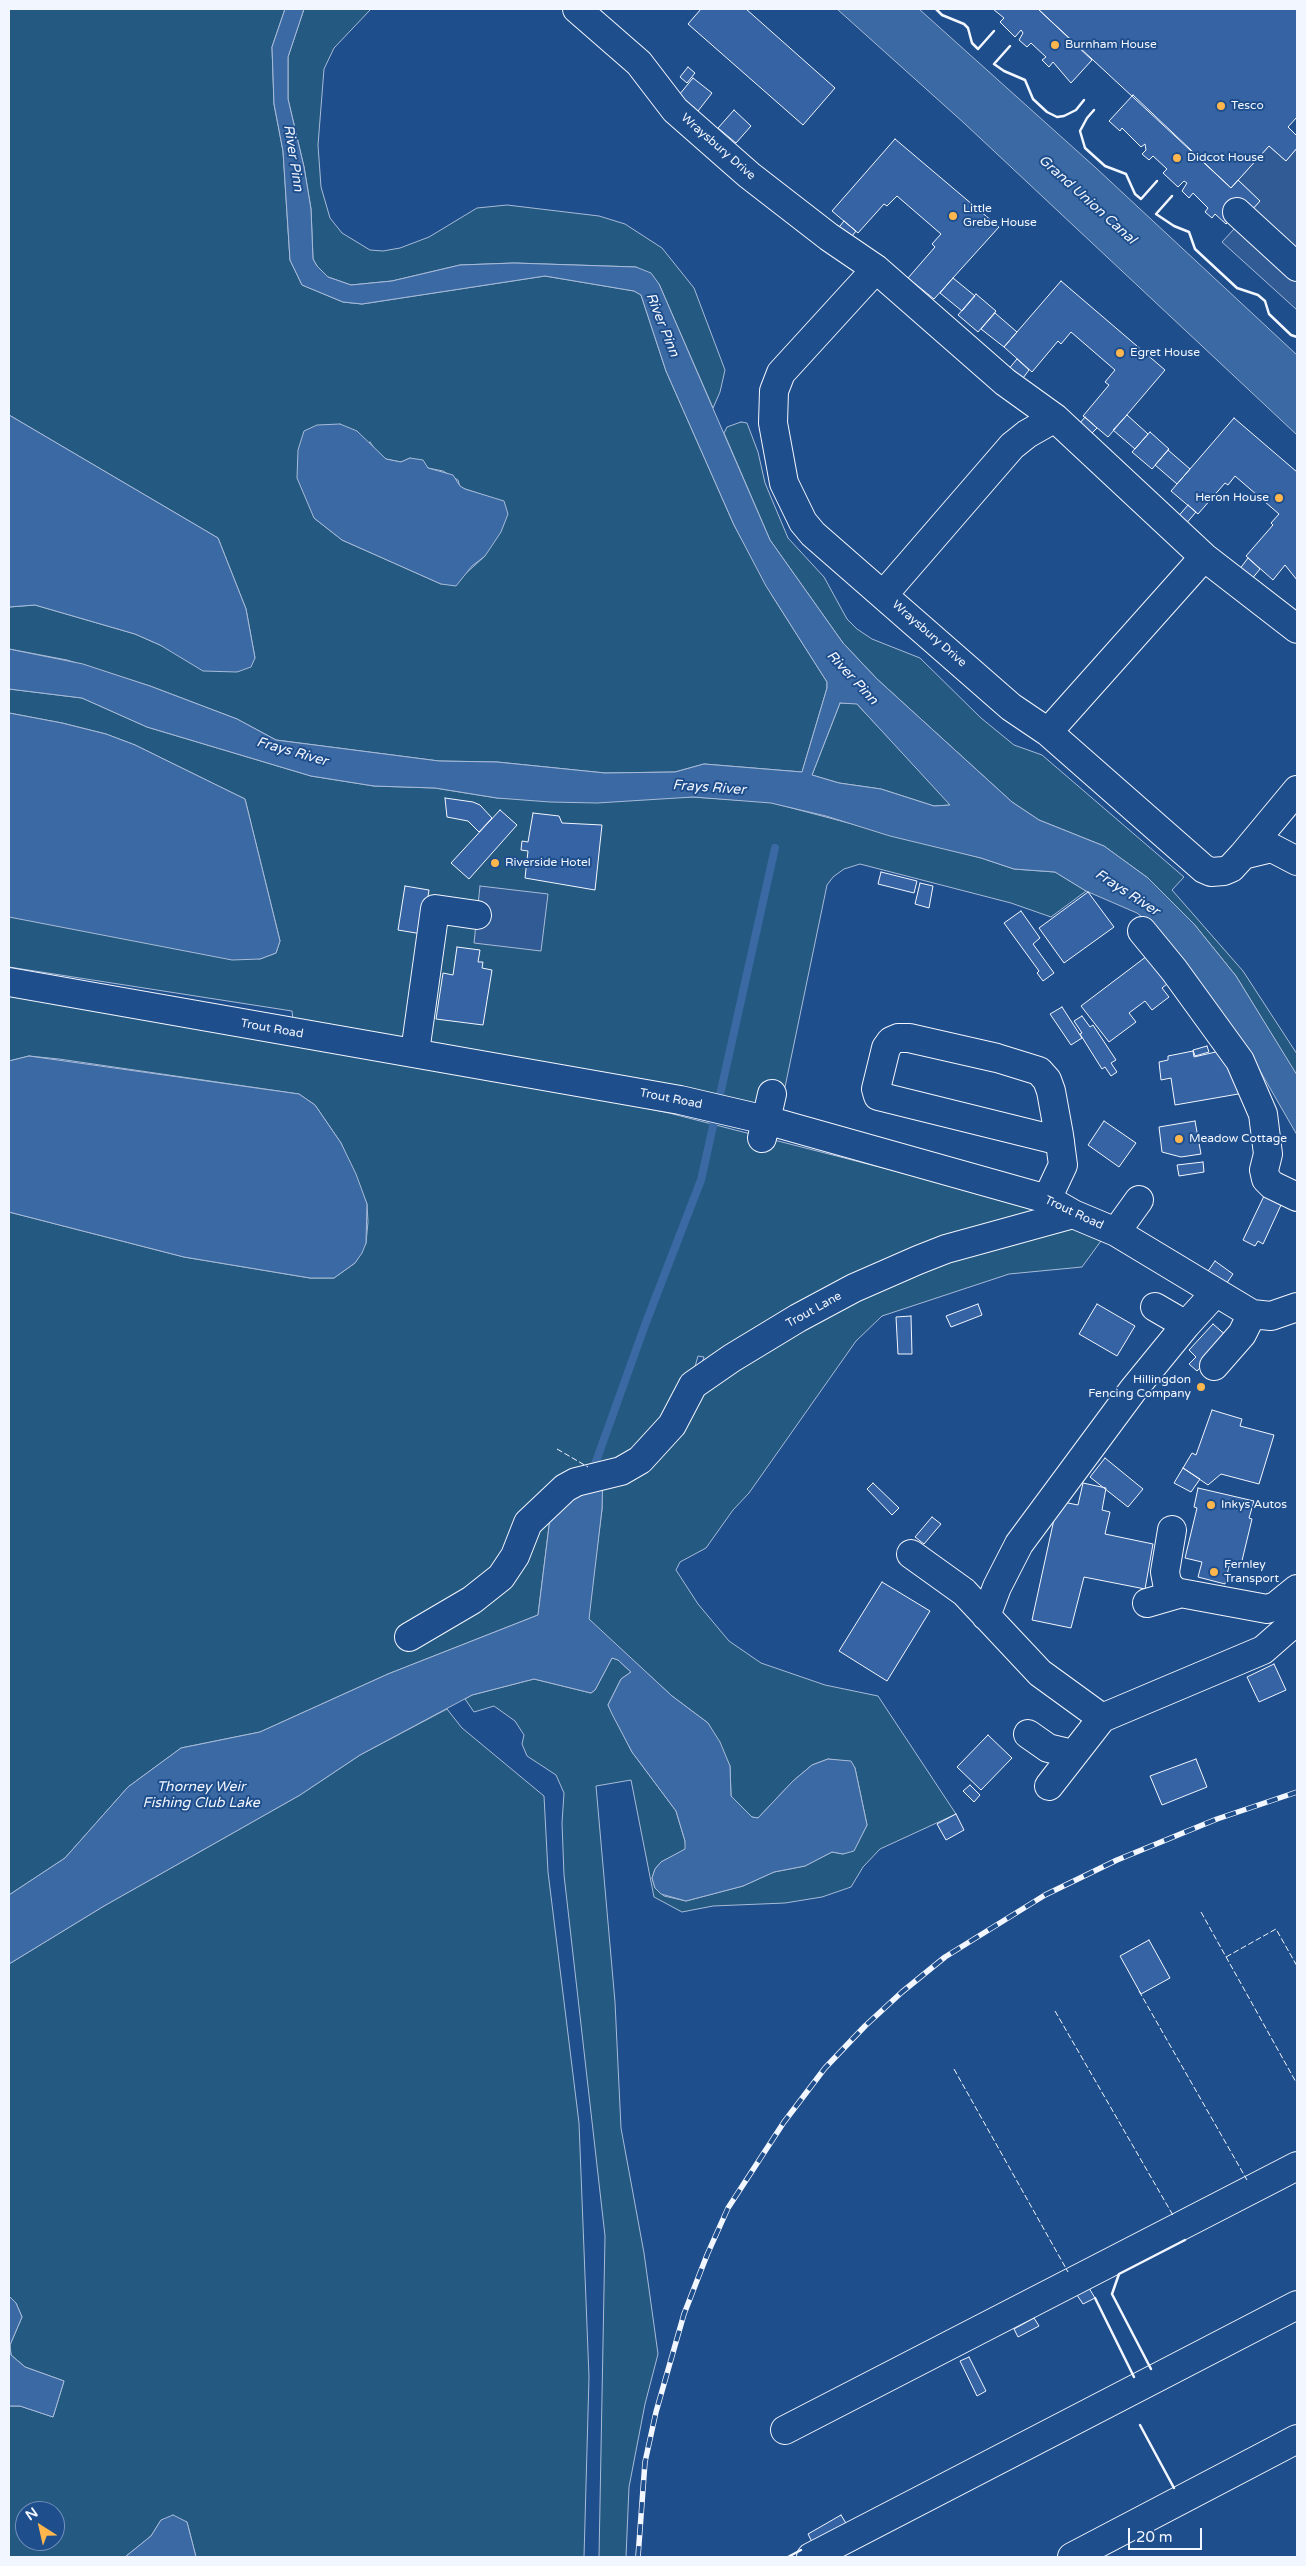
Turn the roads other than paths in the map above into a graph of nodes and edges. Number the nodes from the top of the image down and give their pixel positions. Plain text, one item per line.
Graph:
1 (577, 9) edge
2 (1237, 212) dead end
3 (1297, 267) edge
4 (876, 269) junction
5 (1055, 418) junction
6 (1204, 557) junction
7 (884, 594) junction
8 (1297, 629) edge
9 (1048, 732) junction
10 (1297, 790) edge
11 (1243, 855) junction
12 (1297, 860) edge
13 (477, 915) dead end
14 (1142, 931) dead end
15 (9, 982) edge
16 (415, 1052) junction
17 (1060, 1141) junction
18 (1297, 1197) edge
19 (1047, 1200) junction
20 (1139, 1200) dead end
21 (1073, 1214) junction
22 (1116, 1232) junction
23 (1215, 1293) junction
24 (1155, 1307) dead end
25 (1297, 1307) edge
26 (1252, 1314) junction
27 (1186, 1325) junction
28 (702, 1357) dead end
29 (1214, 1366) dead end
30 (693, 1385) junction
31 (1172, 1530) dead end
32 (911, 1554) dead end
33 (1297, 1589) edge
34 (1178, 1594) junction
35 (1147, 1603) dead end
36 (1297, 1605) edge
37 (986, 1616) junction
38 (409, 1637) dead end
39 (1102, 1718) junction
40 (1028, 1734) dead end
41 (1073, 1754) junction
42 (1048, 1786) dead end
43 (1297, 2166) edge
44 (1297, 2305) edge
45 (785, 2430) dead end
46 (1297, 2439) edge
47 (811, 2557) edge
48 (1072, 2557) edge

1 - 4 street, Wraysbury Drive
2 - 3 street
4 - 5 street, Wraysbury Drive
4 - 7 street, Wraysbury Drive
5 - 6 street, Wraysbury Drive
5 - 7 street
6 - 8 street, Wraysbury Drive
6 - 9 street
7 - 9 street, Wraysbury Drive
9 - 11 street, Wraysbury Drive
10 - 11 street
11 - 12 street, Wraysbury Drive
13 - 16 street
14 - 18 street
15 - 16 street, Trout Road
16 - 19 street, Trout Road
17 - 17 street
17 - 19 street
19 - 21 street, Trout Road
20 - 22 street
21 - 22 street, Trout Road
21 - 30 street, Trout Lane
22 - 23 street, Trout Road
23 - 26 street, Trout Road
23 - 27 street
24 - 27 street
25 - 26 street, Trout Road
26 - 29 street
27 - 37 street
28 - 30 street
30 - 38 street, Trout Lane
31 - 34 street
32 - 37 street
33 - 34 street
34 - 35 street
36 - 39 street
37 - 39 street
39 - 41 street
40 - 41 street
41 - 42 street
43 - 45 street
44 - 47 street
46 - 48 street

